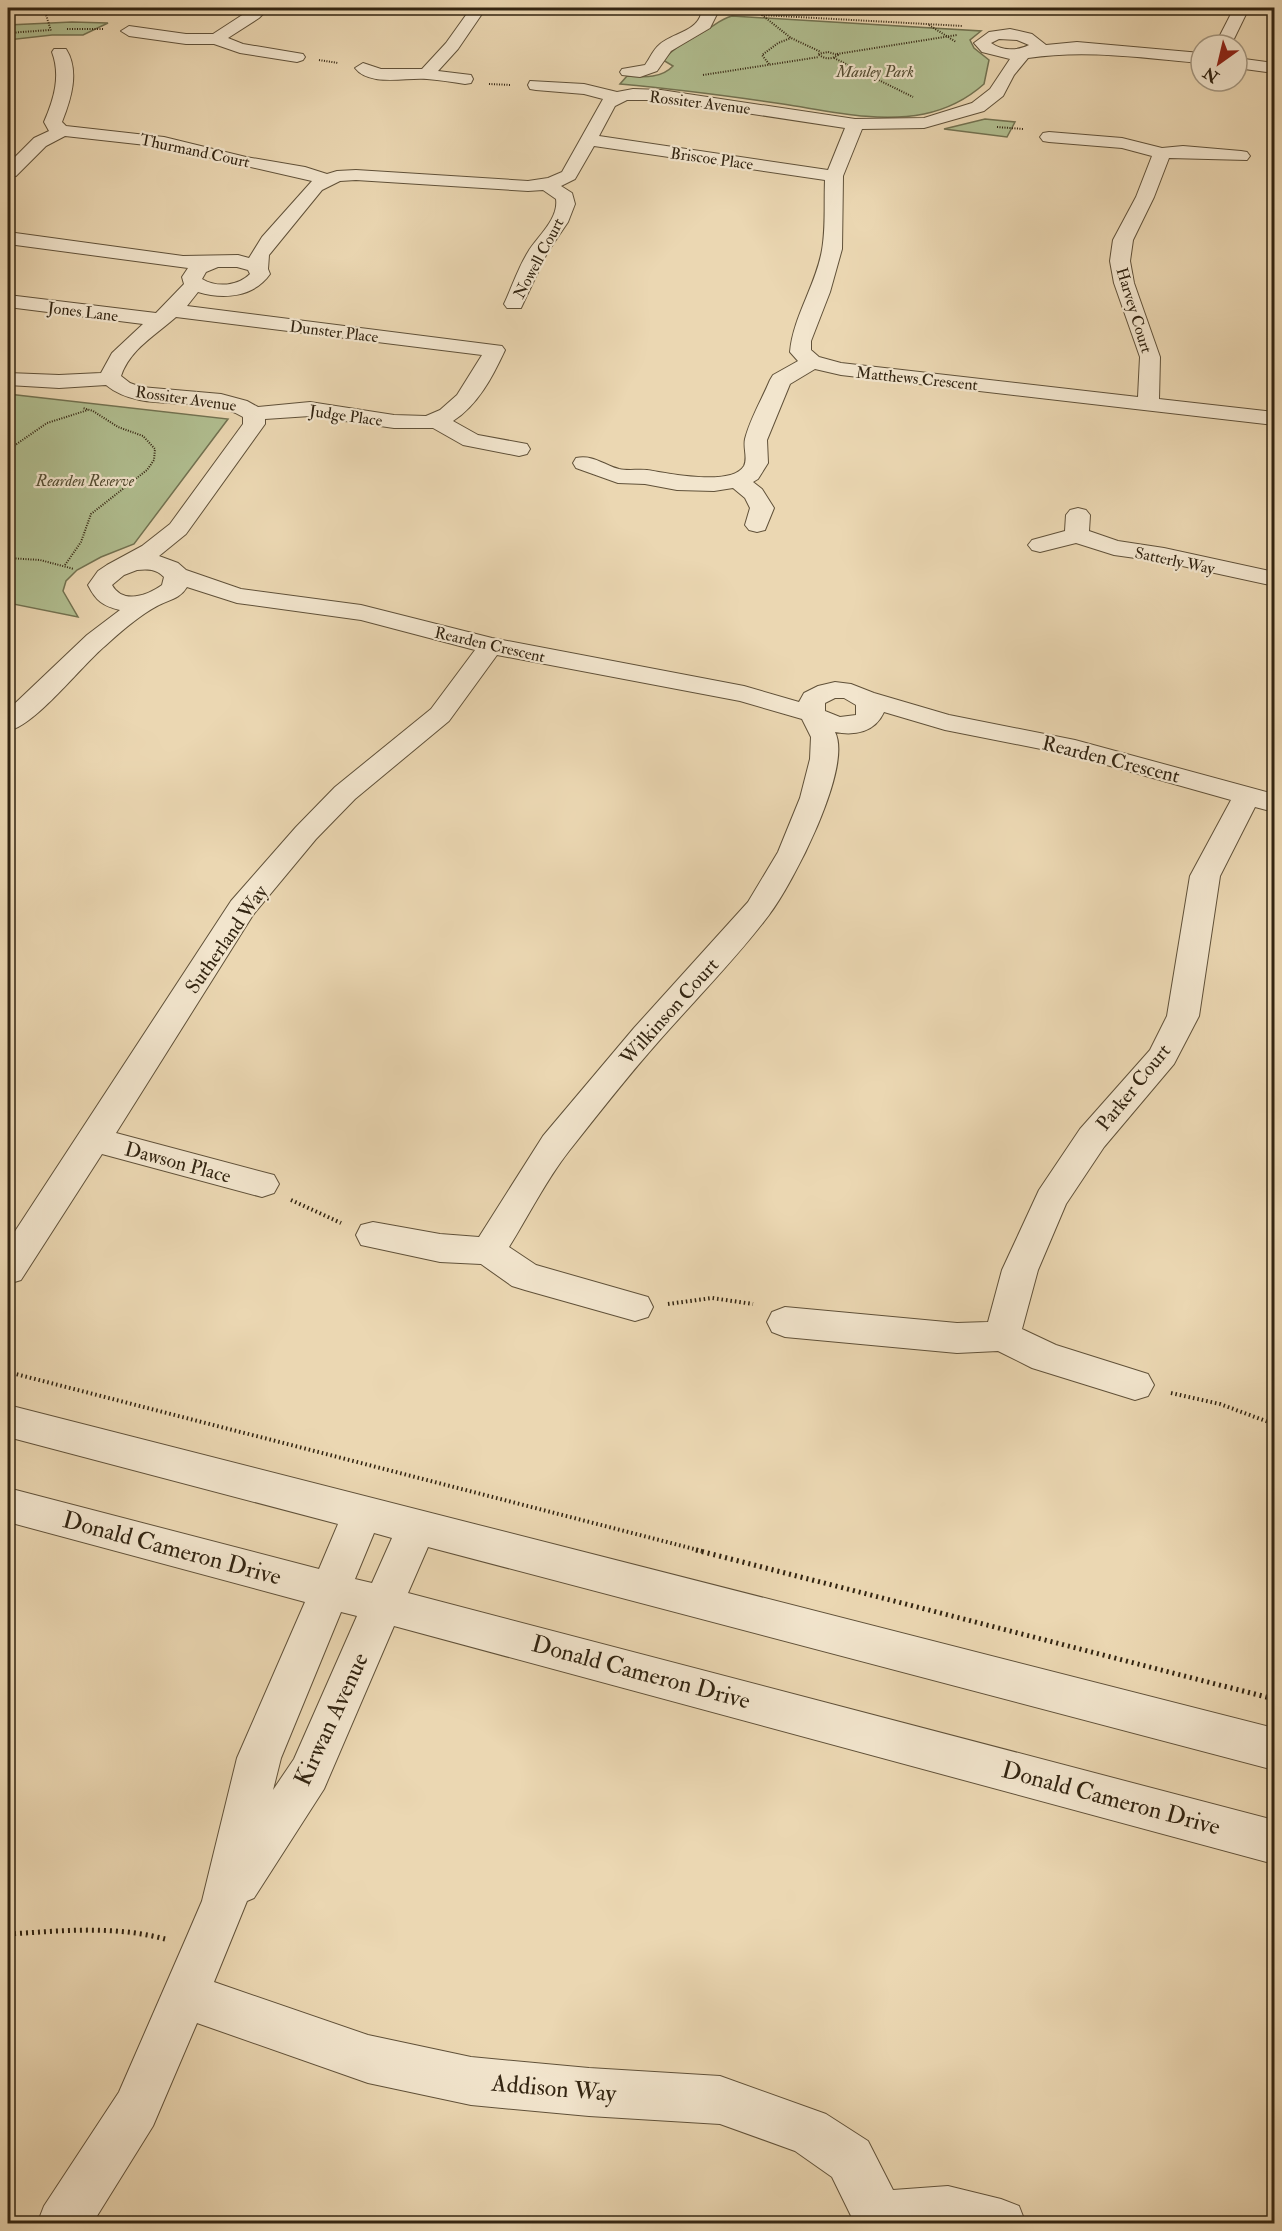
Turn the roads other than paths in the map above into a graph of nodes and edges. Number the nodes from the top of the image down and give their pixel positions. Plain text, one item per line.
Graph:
1 (261, 8) edge
2 (478, 8) edge
3 (682, 8) edge
4 (736, 8) edge
5 (1241, 8) edge
6 (710, 10) junction
7 (1001, 30) junction
8 (129, 31) dead end
9 (1229, 33) edge
10 (216, 39) junction
11 (1027, 45) junction
12 (60, 52) dead end
13 (297, 57) road end
14 (1189, 57) edge
15 (1249, 65) edge
16 (363, 68) road end
17 (1275, 68) edge
18 (628, 72) dead end
19 (426, 74) junction
20 (1006, 74) junction
21 (465, 79) road end
22 (536, 85) road end
23 (615, 97) junction
24 (855, 124) junction
25 (62, 131) junction
26 (1049, 137) dead end
27 (589, 140) junction
28 (1162, 153) junction
29 (1241, 156) dead end
30 (10, 172) dead end
31 (834, 176) junction
32 (326, 180) junction
33 (548, 185) junction
34 (8, 238) edge
35 (268, 241) junction
36 (132, 256) junction
37 (218, 262) junction
38 (258, 269) junction
39 (194, 282) junction
40 (236, 289) junction
41 (8, 302) edge
42 (514, 304) dead end
43 (166, 315) junction
44 (812, 362) junction
45 (8, 379) edge
46 (113, 382) junction
47 (1148, 404) junction
48 (254, 414) junction
49 (1275, 419) edge
50 (437, 421) junction
51 (519, 449) dead end
52 (584, 463) dead end
53 (738, 481) junction
54 (757, 525) dead end
55 (178, 529) junction
56 (1040, 545) dead end
57 (126, 565) junction
58 (175, 573) junction
59 (1275, 579) edge
60 (102, 592) junction
61 (237, 596) junction
62 (153, 601) junction
63 (96, 640) junction
64 (491, 646) junction
65 (817, 708) junction
66 (862, 715) junction
67 (8, 723) edge
68 (824, 759) junction
69 (1261, 798) edge
70 (94, 1140) junction
71 (262, 1184) road end
72 (373, 1234) road end
73 (488, 1251) junction
74 (8, 1270) edge
75 (635, 1307) road end
76 (785, 1322) road end
77 (1002, 1336) junction
78 (1135, 1385) road end
79 (8, 1421) edge
80 (8, 1505) edge
81 (363, 1512) junction
82 (417, 1526) junction
83 (331, 1590) junction
84 (385, 1604) junction
85 (1275, 1749) edge
86 (1275, 1842) edge
87 (224, 1902) junction
88 (185, 1995) junction
89 (880, 2220) edge
90 (62, 2223) edge
91 (1001, 2223) edge

1 - 10 street
2 - 19 street
3 - 6 street
4 - 6 street
5 - 9 street
6 - 18 street
7 - 11 street
7 - 11 street
7 - 20 street
8 - 10 street
10 - 13 street
11 - 14 street
11 - 20 street, Rossiter Avenue
12 - 25 street
15 - 17 street
16 - 19 street
19 - 21 street
20 - 24 street, Rossiter Avenue
22 - 23 street, Rossiter Avenue
23 - 24 street, Rossiter Avenue
23 - 27 street
24 - 31 street
25 - 30 street
25 - 32 street, Thurmand Court
26 - 28 street
27 - 31 street, Briscoe Place
27 - 33 street
28 - 29 street
28 - 47 street, Harvey Court
31 - 44 street
32 - 33 street
32 - 35 street
33 - 42 street, Nowell Court
34 - 36 street
35 - 37 street
35 - 38 street
36 - 37 street
36 - 39 street
37 - 38 street
37 - 39 street, Rossiter Avenue
38 - 40 street, Rossiter Avenue
39 - 40 street
39 - 43 street, Rossiter Avenue
40 - 43 street, Rossiter Avenue
41 - 43 street, Jones Lane
43 - 46 street, Rossiter Avenue
43 - 50 street, Dunster Place
44 - 47 street, Matthews Crescent
44 - 53 street
45 - 46 street
46 - 48 street, Rossiter Avenue
47 - 49 street, Matthews Crescent
48 - 50 street, Judge Place
48 - 55 street, Rossiter Avenue
50 - 51 street
52 - 53 street
53 - 54 street
55 - 57 street, Rossiter Avenue
55 - 58 street, Rossiter Avenue
56 - 59 street, Satterly Way
57 - 58 street, Rearden Crescent
57 - 60 street, Rossiter Avenue
58 - 61 street, Rearden Crescent
58 - 62 street
60 - 62 street, Rearden Crescent
60 - 63 street
61 - 62 street, Rearden Crescent
61 - 64 street, Rearden Crescent
62 - 63 street
63 - 67 street
64 - 65 street, Rearden Crescent
64 - 70 street, Sutherland Way
65 - 66 street
65 - 66 street
65 - 68 street, Wilkinson Court
66 - 68 street, Wilkinson Court
66 - 69 street, Rearden Crescent
68 - 73 street, Wilkinson Court
69 - 77 street, Parker Court
70 - 71 street, Dawson Place
70 - 74 street, Sutherland Way
72 - 73 street
73 - 75 street
76 - 77 street
77 - 78 street
79 - 81 street
80 - 83 street, Donald Cameron Drive
81 - 82 street
81 - 83 street, Kirwan Avenue
82 - 84 street, Kirwan Avenue
82 - 85 street
83 - 84 street, Donald Cameron Drive
83 - 87 street, Kirwan Avenue
84 - 86 street, Donald Cameron Drive
84 - 87 street, Kirwan Avenue
87 - 88 street, Kirwan Avenue
88 - 89 street, Addison Way
88 - 90 street, Kirwan Avenue
89 - 91 street

